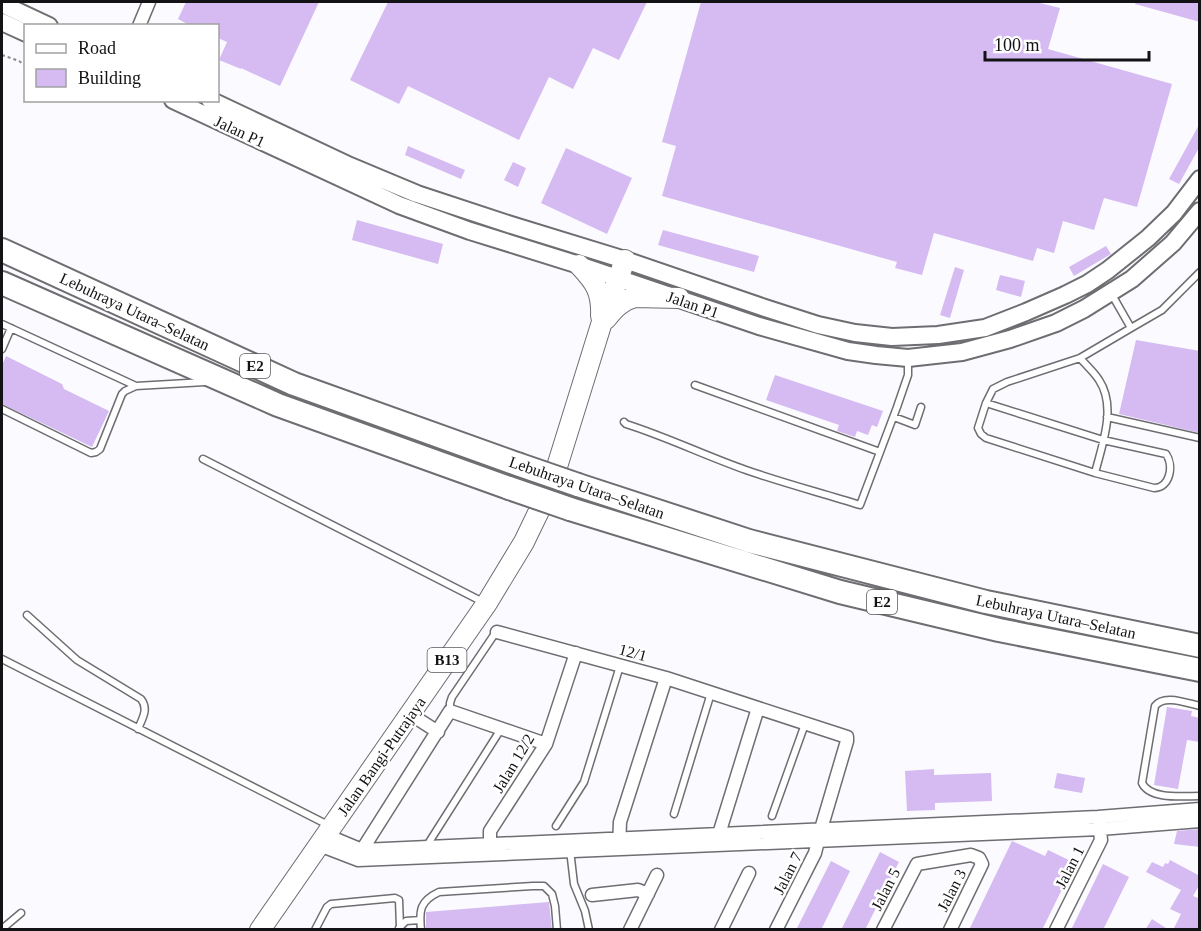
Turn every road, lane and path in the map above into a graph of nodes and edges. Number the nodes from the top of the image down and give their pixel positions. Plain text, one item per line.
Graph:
1 (149, 2) edge
2 (2, 4) edge
3 (2, 22) edge
4 (45, 24) edge
5 (140, 24) edge
6 (24, 32) edge
7 (2, 55) edge
8 (24, 65) edge
9 (177, 102) edge
10 (214, 102) edge
11 (1200, 179) edge
12 (1200, 211) edge
13 (477, 214) junction
14 (470, 231) junction
15 (2, 250) edge
16 (579, 265) junction
17 (622, 269) junction
18 (1200, 272) edge
19 (2, 283) edge
20 (1112, 293) junction
21 (679, 298) junction
22 (762, 317) junction
23 (2, 324) edge
24 (601, 325) junction
25 (11, 328) junction
26 (1131, 328) junction
27 (2, 349) edge
28 (908, 358) junction
29 (1080, 358) junction
30 (224, 381) junction
31 (695, 385) dead end
32 (136, 386) junction
33 (986, 402) junction
34 (921, 407) dead end
35 (2, 409) edge
36 (894, 417) junction
37 (1107, 417) junction
38 (624, 422) dead end
39 (1200, 438) edge
40 (1103, 440) junction
41 (880, 452) junction
42 (203, 459) dead end
43 (1095, 473) junction
44 (487, 603) junction
45 (27, 615) dead end
46 (497, 632) joint
47 (1200, 646) edge
48 (576, 653) junction
49 (2, 659) edge
50 (621, 665) junction
51 (1200, 670) edge
52 (666, 678) junction
53 (711, 692) junction
54 (1200, 706) edge
55 (758, 708) junction
56 (450, 711) junction
57 (410, 714) junction
58 (805, 723) junction
59 (138, 729) junction
60 (501, 729) junction
61 (438, 732) junction
62 (546, 744) junction
63 (1200, 796) edge
64 (1200, 810) edge
65 (674, 814) dead end
66 (772, 816) dead end
67 (1200, 821) edge
68 (1099, 823) junction
69 (556, 826) dead end
70 (719, 834) junction
71 (820, 835) junction
72 (326, 836) junction
73 (619, 844) junction
74 (570, 846) junction
75 (426, 847) junction
76 (362, 850) junction
77 (490, 850) junction
78 (917, 864) joint
79 (749, 873) dead end
80 (657, 875) dead end
81 (648, 894) junction
82 (592, 895) dead end
83 (21, 913) dead end
84 (420, 921) junction
85 (399, 928) edge
86 (2, 929) edge
87 (260, 930) edge
88 (315, 930) edge
89 (421, 930) edge
90 (557, 930) edge
91 (589, 930) edge
92 (630, 930) edge
93 (721, 930) edge
94 (776, 930) edge
95 (883, 930) edge
96 (950, 930) edge
97 (1056, 930) edge

1 - 5 street
2 - 4 main road
3 - 6 main road
7 - 8 path
9 - 14 main road, Jalan P1
10 - 13 main road, Jalan P1
11 - 22 main road, Jalan P1
12 - 20 main road, Jalan P1
13 - 14 lane
13 - 17 main road, Jalan P1
14 - 16 main road, Jalan P1
15 - 47 highway, Lebuhraya Utara–Selatan / E2, bridge
16 - 17 main road, Jalan P1
16 - 24 main road
17 - 21 main road, Jalan P1
17 - 22 main road, Jalan P1
17 - 24 main road, B13
18 - 26 lane
19 - 30 highway, Lebuhraya Utara–Selatan / E2
20 - 26 lane
20 - 28 main road, Jalan P1
21 - 22 main road, Jalan P1
21 - 24 main road
22 - 28 main road, Jalan P1
23 - 25 lane
24 - 44 main road, Jalan Bangi-Putrajaya / B13
25 - 27 lane
25 - 32 lane
26 - 29 lane
28 - 36 lane
29 - 33 lane
29 - 37 lane
30 - 32 lane
30 - 51 highway, Lebuhraya Utara–Selatan / E2, bridge
31 - 41 lane
32 - 35 lane
33 - 40 lane
33 - 43 lane
34 - 36 lane
36 - 41 lane
37 - 39 lane
37 - 40 lane
38 - 41 lane
40 - 43 lane
40 - 43 lane
42 - 44 lane
44 - 57 main road, Jalan Bangi-Putrajaya / B13
45 - 59 lane
46 - 48 street, 12/1
46 - 56 lane
48 - 50 street, 12/1
48 - 62 street, Jalan 12/2
49 - 59 lane
50 - 52 street, 12/1
50 - 69 lane
52 - 53 street, 12/1
52 - 73 street
53 - 55 street, 12/1
53 - 65 lane
54 - 63 lane
55 - 58 street, 12/1
55 - 70 street
56 - 60 street
56 - 61 street
57 - 61 street
57 - 72 main road, Jalan Bangi-Putrajaya / B13
58 - 66 lane
58 - 71 street, Jalan 7
59 - 72 lane
60 - 62 street
60 - 75 lane
61 - 76 street
62 - 77 street, Jalan 12/2
64 - 68 street
67 - 68 street
68 - 71 street
68 - 97 street, Jalan 1
70 - 71 street
70 - 73 street
71 - 73 street
71 - 94 street, Jalan 7
72 - 76 street
72 - 77 street
72 - 87 main road, Jalan Bangi-Putrajaya / B13
73 - 74 street
74 - 77 street
74 - 91 lane
75 - 76 street
75 - 77 street
78 - 95 street, Jalan 5
78 - 96 street, Jalan 3
79 - 93 street
80 - 81 street
81 - 82 street
81 - 92 street
83 - 86 lane
84 - 85 lane
84 - 89 lane
84 - 90 lane
85 - 88 lane

